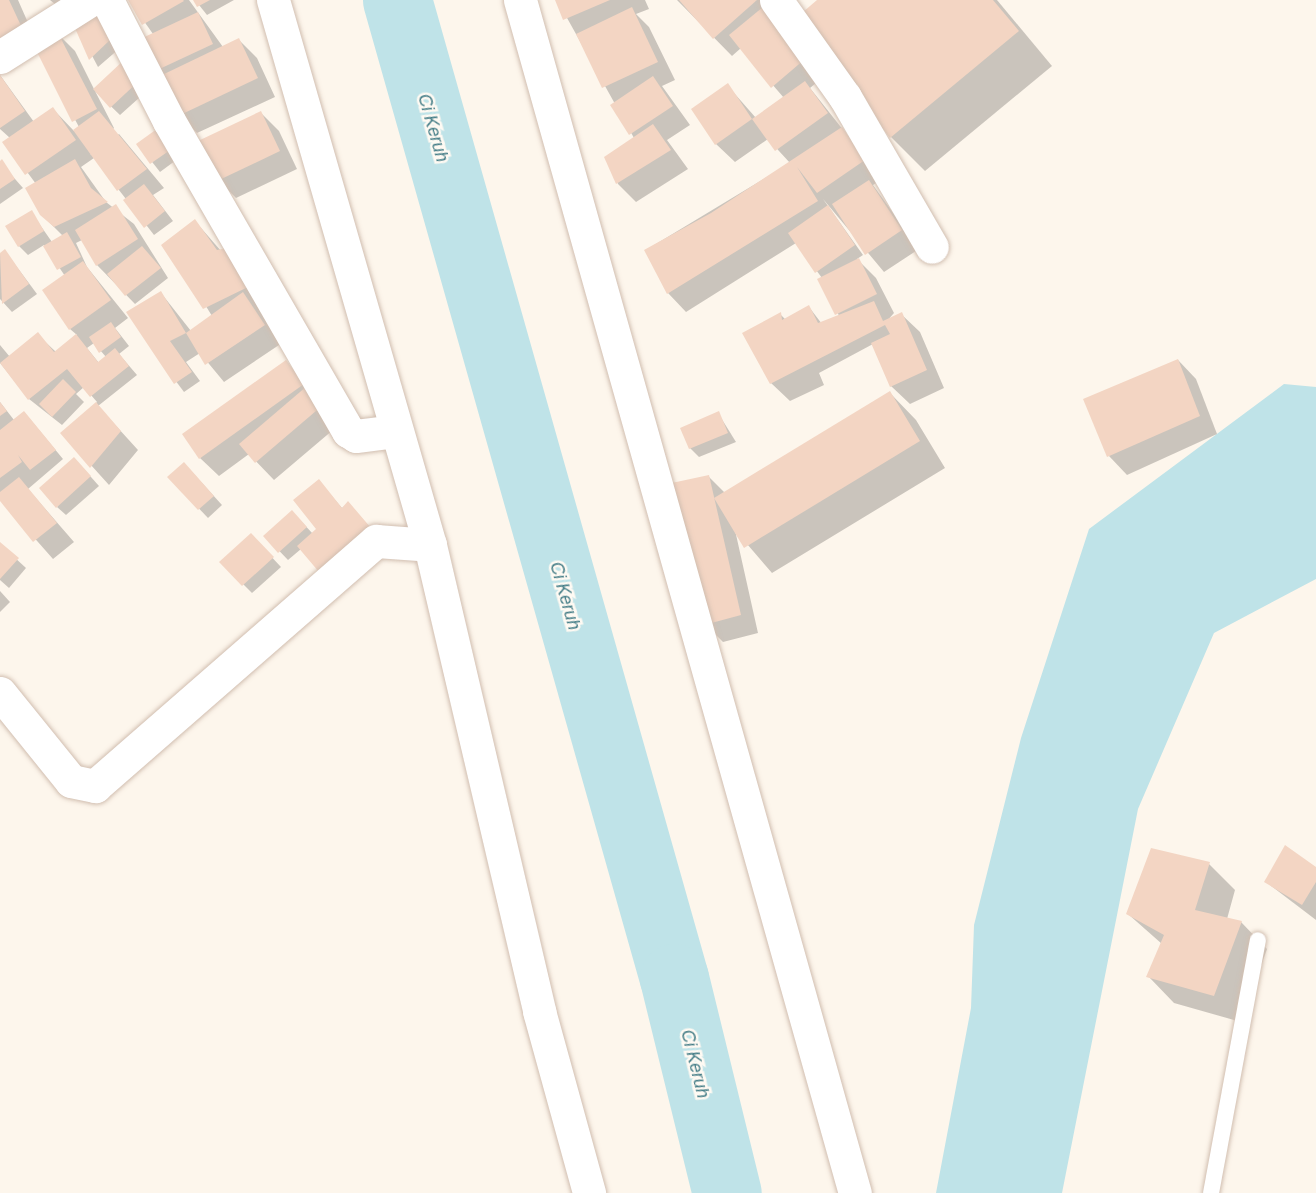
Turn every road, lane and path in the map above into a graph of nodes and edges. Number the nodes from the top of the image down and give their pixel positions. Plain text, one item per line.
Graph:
1 (90, 0) edge
2 (107, 0) edge
3 (273, 0) edge
4 (520, 0) edge
5 (776, 0) edge
6 (0, 57) edge
7 (932, 247) dead end
8 (395, 431) junction
9 (430, 545) junction
10 (0, 693) edge
11 (1258, 940) dead end
12 (589, 1193) edge
13 (855, 1193) edge
14 (1211, 1193) edge

1 - 6 street
2 - 8 street
3 - 8 street
4 - 13 street
5 - 7 street
8 - 9 street
9 - 10 street
9 - 12 street
11 - 14 lane

